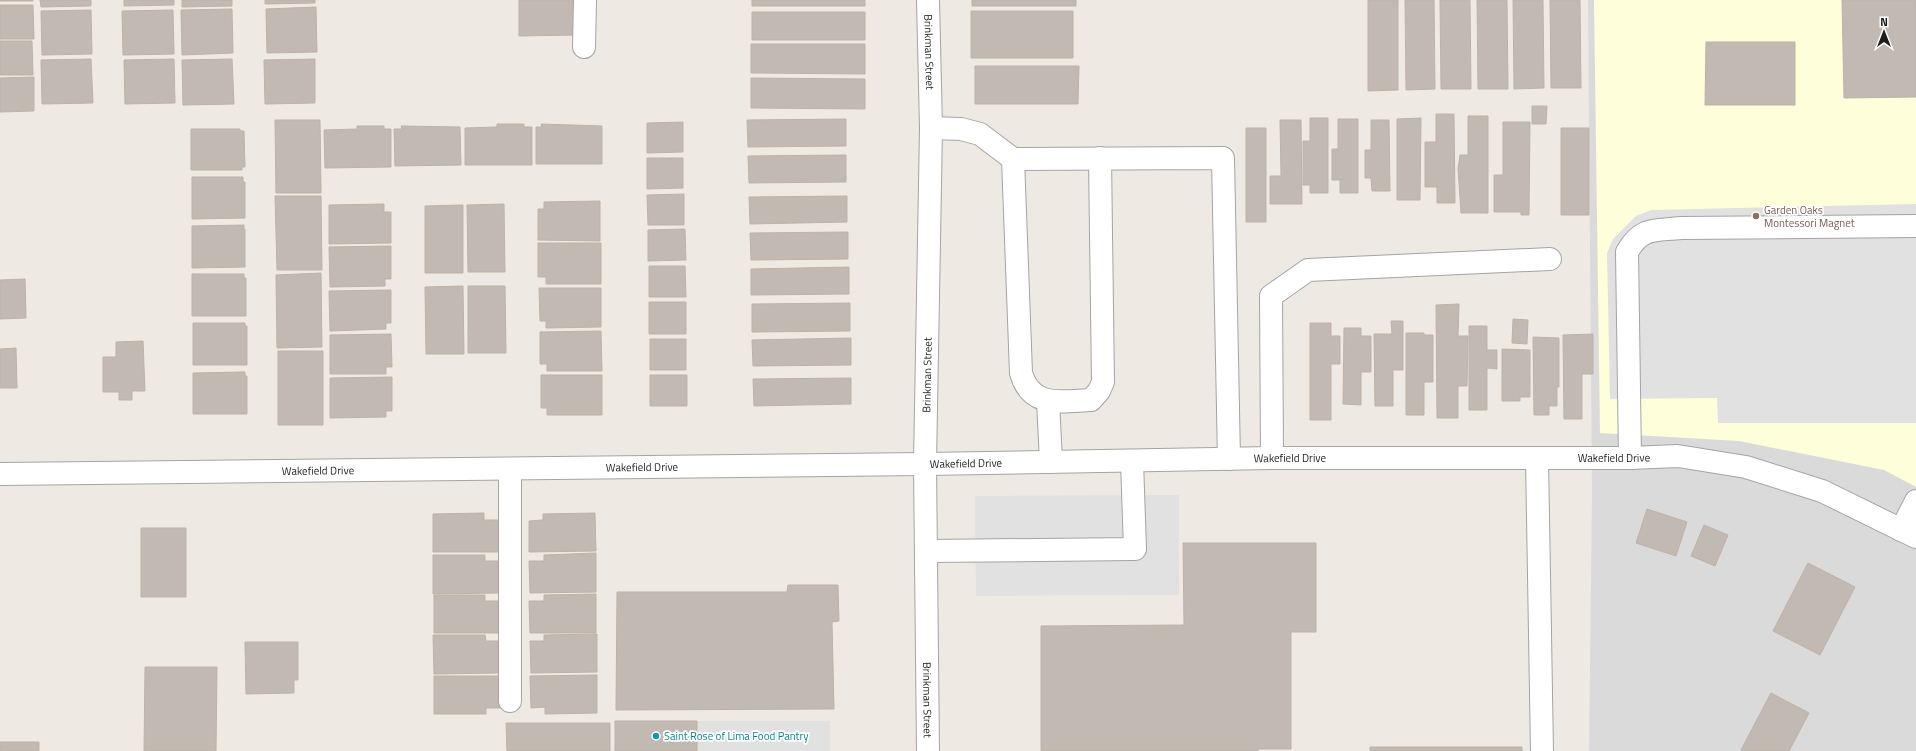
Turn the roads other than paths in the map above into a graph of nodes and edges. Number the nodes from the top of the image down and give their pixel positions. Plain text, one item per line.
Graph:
1 (585, 0) edge
2 (928, 0) edge
3 (584, 47) dead end
4 (931, 128) junction
5 (1100, 158) junction
6 (1013, 159) junction
7 (1916, 226) edge
8 (1550, 259) dead end
9 (1048, 401) junction
10 (1272, 458) junction
11 (1537, 458) junction
12 (1630, 458) junction
13 (1228, 459) junction
14 (1132, 461) junction
15 (1051, 462) junction
16 (925, 464) junction
17 (510, 469) junction
18 (0, 474) edge
19 (1916, 501) edge
20 (1909, 534) edge
21 (927, 551) junction
22 (510, 701) dead end
23 (928, 751) edge
24 (1542, 751) edge

1 - 3 street
2 - 4 street, Brinkman Street
4 - 6 street
4 - 16 street, Brinkman Street
5 - 6 street
5 - 9 street
5 - 13 street
6 - 9 street
7 - 12 street
8 - 10 street
9 - 15 street
10 - 11 street, Wakefield Drive
10 - 13 street, Wakefield Drive
11 - 12 street, Wakefield Drive
11 - 24 street
12 - 20 street, Wakefield Drive
13 - 14 street, Wakefield Drive
14 - 15 street, Wakefield Drive
14 - 21 street
15 - 16 street, Wakefield Drive
16 - 17 street, Wakefield Drive
16 - 21 street, Brinkman Street
17 - 18 street, Wakefield Drive
17 - 22 street
19 - 20 street
21 - 23 street, Brinkman Street

